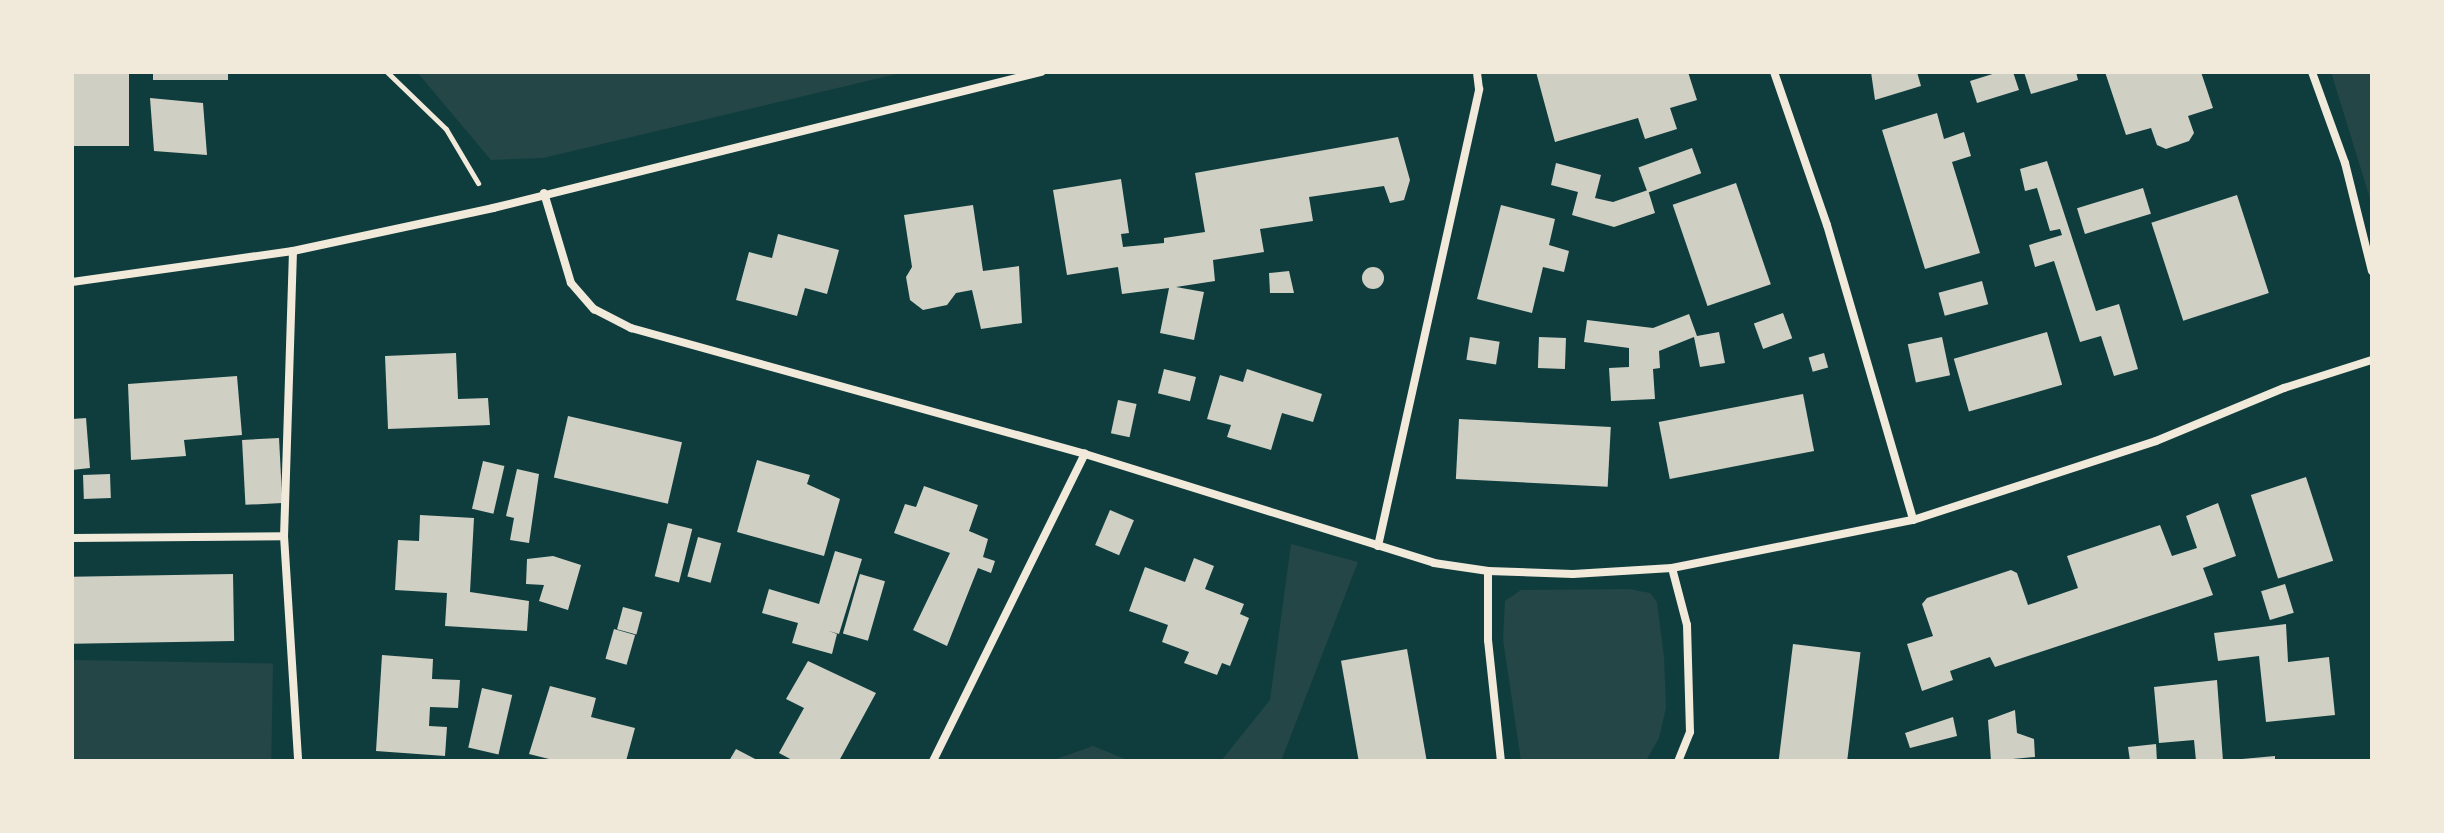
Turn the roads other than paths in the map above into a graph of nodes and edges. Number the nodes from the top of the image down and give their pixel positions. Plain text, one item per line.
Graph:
1 (1041, 72) edge
2 (1477, 72) edge
3 (1774, 72) edge
4 (2312, 72) edge
5 (544, 193) junction
6 (293, 251) junction
7 (2372, 271) edge
8 (72, 282) edge
9 (2372, 360) edge
10 (1085, 454) junction
11 (1913, 520) junction
12 (284, 536) junction
13 (72, 538) edge
14 (1378, 546) junction
15 (1672, 568) junction
16 (1488, 571) junction
17 (298, 761) edge
18 (933, 761) edge
19 (1501, 761) edge
20 (1678, 761) edge

1 - 5 street
2 - 14 street
3 - 11 street
4 - 7 street
5 - 6 street
5 - 10 street
6 - 8 street
6 - 12 street
9 - 11 street
10 - 14 street
10 - 18 street
11 - 15 street
12 - 13 street
12 - 17 street
14 - 16 street
15 - 16 street
15 - 20 street
16 - 19 street

